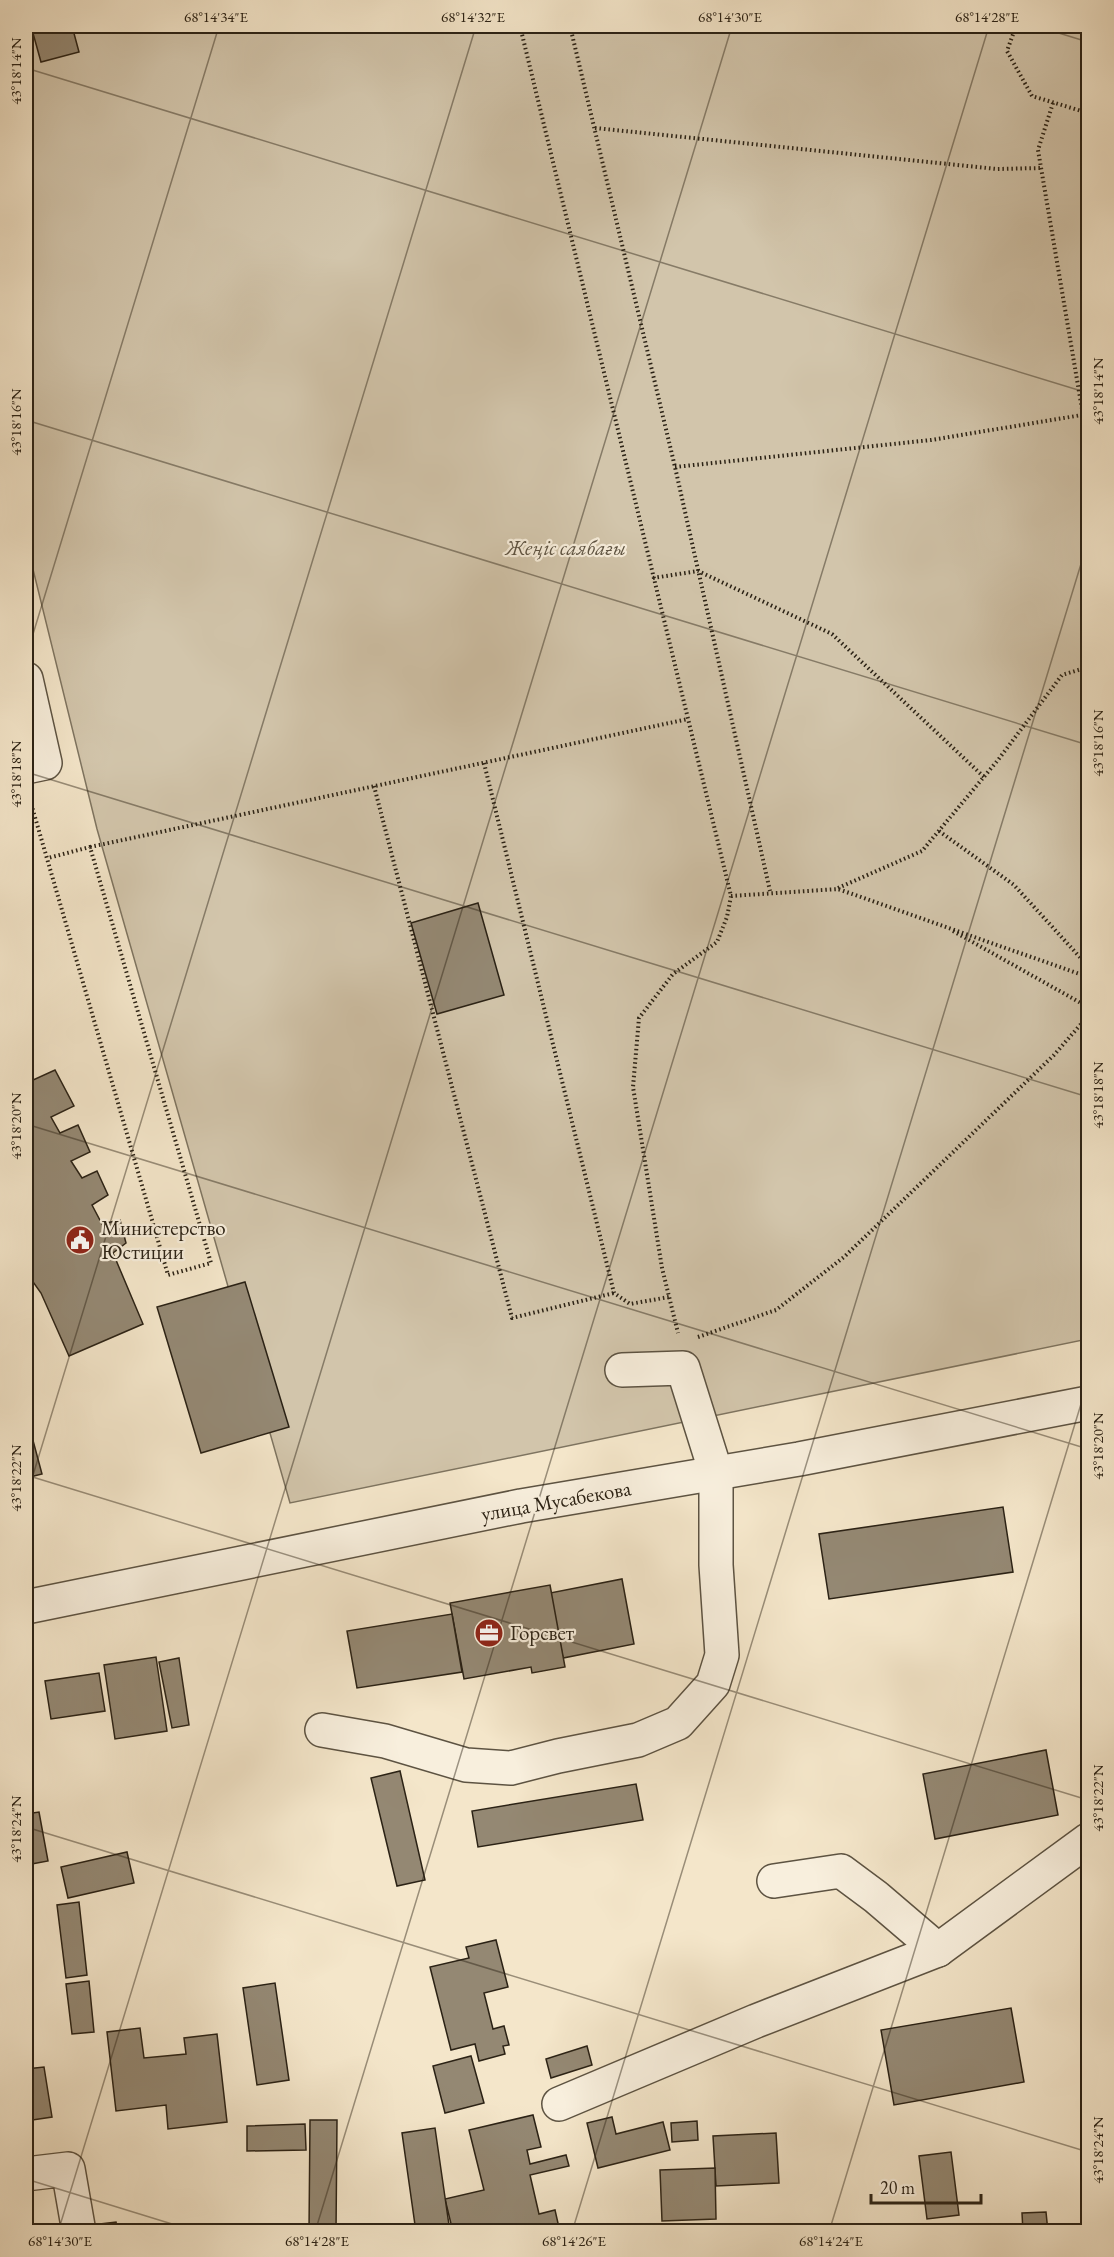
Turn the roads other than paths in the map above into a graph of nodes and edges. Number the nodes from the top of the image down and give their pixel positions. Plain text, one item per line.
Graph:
1 (26, 679) edge
2 (27, 781) edge
3 (622, 1370) dead end
4 (1089, 1403) edge
5 (716, 1473) junction
6 (26, 1606) edge
7 (322, 1730) dead end
8 (1089, 1840) edge
9 (774, 1881) dead end
10 (938, 1950) junction
11 (559, 2104) dead end
12 (26, 2174) edge
13 (79, 2232) edge

1 - 2 street
3 - 5 street
4 - 5 street, улица Мусабекова
5 - 6 street, улица Мусабекова
5 - 7 street
8 - 10 street
9 - 10 street
10 - 11 street
12 - 13 street

